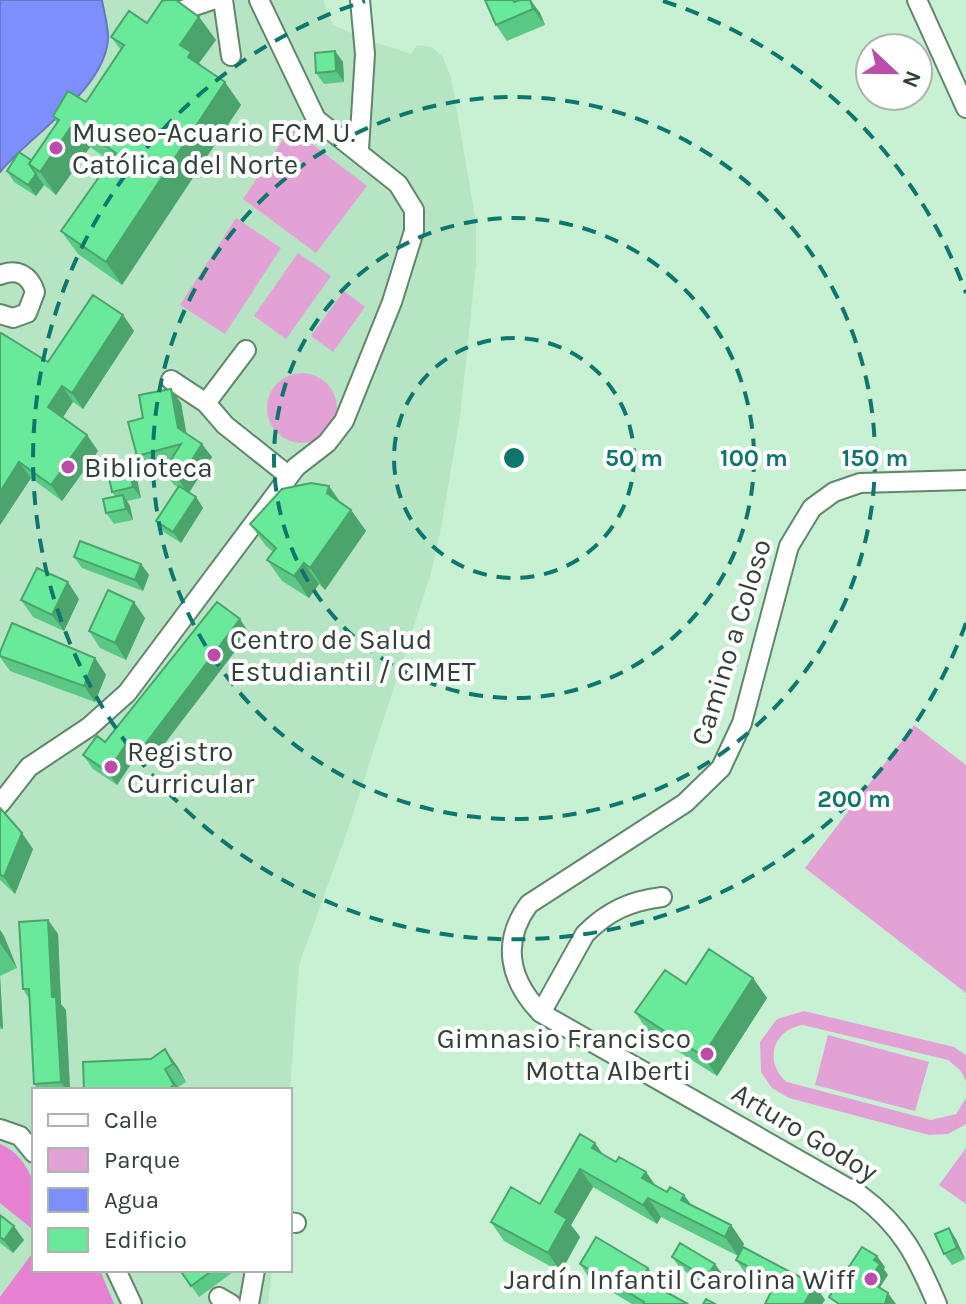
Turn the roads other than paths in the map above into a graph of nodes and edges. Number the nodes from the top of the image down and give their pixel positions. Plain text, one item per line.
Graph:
1 (212, 0) edge
2 (223, 0) edge
3 (259, 0) edge
4 (360, 0) edge
5 (917, 0) edge
6 (160, 18) edge
7 (231, 56) dead end
8 (966, 108) edge
9 (359, 149) junction
10 (4, 270) edge
11 (6, 316) edge
12 (2, 341) edge
13 (246, 350) dead end
14 (171, 380) dead end
15 (206, 403) junction
16 (289, 476) junction
17 (966, 480) edge
18 (0, 804) edge
19 (662, 897) dead end
20 (541, 1013) junction
21 (604, 1047) joint
22 (0, 1129) edge
23 (32, 1151) edge
24 (117, 1272) edge
25 (255, 1272) edge
26 (132, 1304) edge
27 (249, 1304) edge
28 (937, 1304) edge

1 - 6 street
2 - 7 street
3 - 9 street
4 - 9 street
5 - 8 street
9 - 16 street
10 - 11 street
11 - 12 street
13 - 15 street
14 - 15 street
15 - 16 street
16 - 18 street
17 - 20 street, Camino a Coloso
19 - 20 street
20 - 21 street, Camino a Coloso
21 - 28 street, Arturo Godoy
22 - 23 street
24 - 26 street
25 - 27 street

